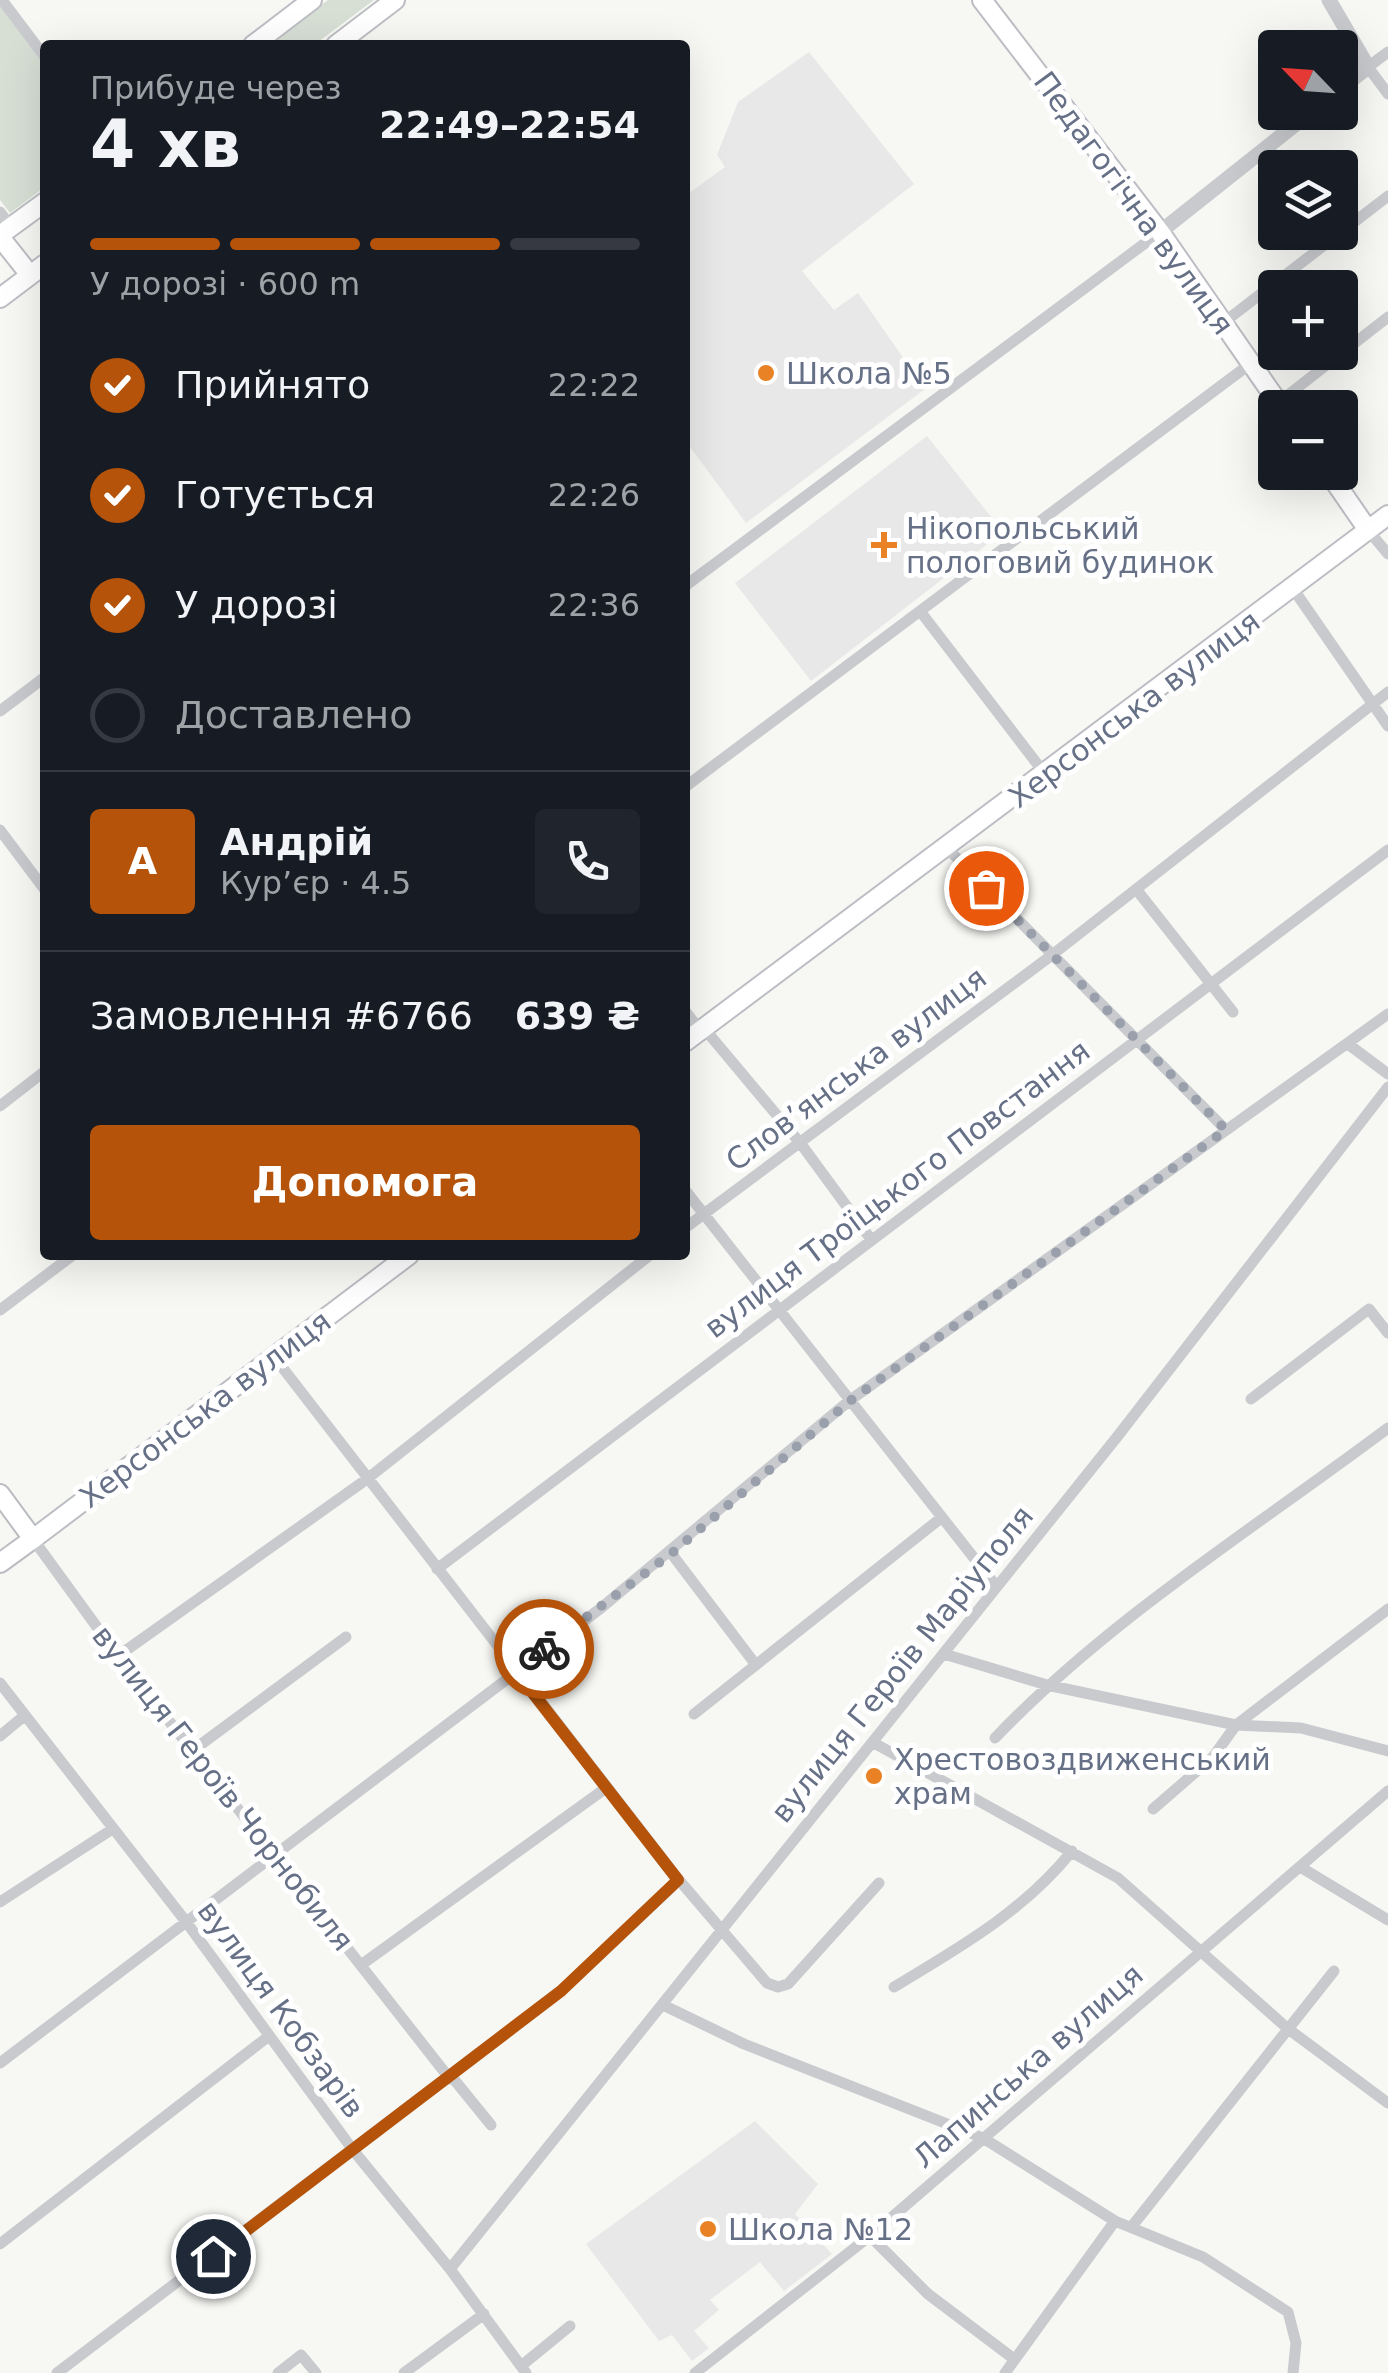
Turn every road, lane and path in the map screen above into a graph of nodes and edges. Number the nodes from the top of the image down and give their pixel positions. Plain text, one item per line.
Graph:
1 (2, 0) edge
2 (312, 0) edge
3 (396, 0) edge
4 (982, 0) edge
5 (1328, 0) edge
6 (260, 40) edge
7 (343, 40) edge
8 (40, 50) edge
9 (1388, 52) edge
10 (1368, 67) junction
11 (1358, 75) edge
12 (1388, 94) edge
13 (1288, 130) edge
14 (1388, 196) edge
15 (40, 205) edge
16 (3, 228) edge
17 (1160, 232) junction
18 (37, 270) edge
19 (0, 298) edge
20 (1388, 318) edge
21 (1223, 323) junction
22 (1253, 366) junction
23 (1270, 390) edge
24 (1299, 390) edge
25 (1340, 490) edge
26 (1388, 515) edge
27 (1368, 530) junction
28 (1388, 554) edge
29 (690, 582) edge
30 (1294, 590) junction
31 (920, 611) junction
32 (40, 681) edge
33 (1388, 692) edge
34 (1372, 705) junction
35 (0, 711) edge
36 (1388, 726) edge
37 (1045, 774) junction
38 (690, 782) edge
39 (0, 830) edge
40 (948, 848) junction
41 (1388, 850) edge
42 (40, 883) edge
43 (1136, 888) junction
44 (1052, 955) junction
45 (1210, 983) junction
46 (1233, 1012) dead end
47 (1388, 1014) edge
48 (696, 1033) edge
49 (1138, 1039) junction
50 (1348, 1044) junction
51 (1388, 1074) edge
52 (40, 1075) edge
53 (1388, 1087) edge
54 (0, 1106) edge
55 (1226, 1130) junction
56 (801, 1144) junction
57 (690, 1197) edge
58 (703, 1214) junction
59 (690, 1224) edge
60 (870, 1238) junction
61 (65, 1260) edge
62 (403, 1260) edge
63 (644, 1260) edge
64 (781, 1308) junction
65 (0, 1310) edge
66 (1388, 1333) edge
67 (275, 1358) junction
68 (1251, 1399) dead end
69 (850, 1401) junction
70 (1388, 1428) edge
71 (367, 1479) junction
72 (0, 1494) edge
73 (940, 1518) junction
74 (33, 1539) junction
75 (672, 1553) junction
76 (0, 1563) edge
77 (437, 1569) junction
78 (996, 1586) junction
79 (1388, 1610) edge
80 (346, 1637) dead end
81 (944, 1654) junction
82 (118, 1656) junction
83 (756, 1665) junction
84 (515, 1670) junction
85 (0, 1683) edge
86 (1047, 1685) junction
87 (694, 1714) dead end
88 (24, 1716) junction
89 (1236, 1725) junction
90 (0, 1736) edge
91 (995, 1738) dead end
92 (874, 1743) junction
93 (192, 1751) junction
94 (1388, 1751) edge
95 (606, 1788) junction
96 (1388, 1792) edge
97 (1153, 1809) dead end
98 (111, 1830) junction
99 (1072, 1852) junction
100 (272, 1854) junction
101 (1302, 1868) junction
102 (678, 1880) junction
103 (879, 1883) dead end
104 (0, 1902) edge
105 (1388, 1920) edge
106 (187, 1923) junction
107 (721, 1930) junction
108 (1202, 1950) junction
109 (361, 1965) junction
110 (1334, 1971) dead end
111 (894, 1987) dead end
112 (663, 2005) junction
113 (1288, 2028) junction
114 (269, 2036) junction
115 (0, 2063) edge
116 (451, 2078) junction
117 (1388, 2103) edge
118 (490, 2125) dead end
119 (983, 2138) junction
120 (353, 2150) junction
121 (1115, 2220) junction
122 (1133, 2226) junction
123 (870, 2236) junction
124 (0, 2244) edge
125 (450, 2269) junction
126 (484, 2314) junction
127 (570, 2326) dead end
128 (1014, 2359) junction
129 (523, 2369) edge
130 (702, 2371) edge
131 (57, 2373) edge
132 (278, 2373) edge
133 (316, 2373) edge
134 (404, 2373) edge
135 (1005, 2373) edge
136 (1293, 2373) edge

1 - 8 street
2 - 6 main road
3 - 7 main road
4 - 17 main road, Педагогічна вулиця
5 - 10 street
9 - 10 street
10 - 11 street
10 - 12 street
13 - 17 street
14 - 21 street
15 - 16 main road
16 - 18 main road
17 - 21 main road, Педагогічна вулиця
17 - 29 street
18 - 19 main road
20 - 24 street
21 - 22 main road, Педагогічна вулиця
22 - 23 main road, Педагогічна вулиця
22 - 31 street
25 - 27 main road
26 - 27 main road, Херсонська вулиця
27 - 28 street
27 - 30 main road, Херсонська вулиця
30 - 34 street
30 - 37 main road, Херсонська вулиця
31 - 37 street
31 - 38 street
32 - 35 street
33 - 34 street, Словʼянська вулиця
34 - 36 street
34 - 43 street, Словʼянська вулиця
37 - 40 main road, Херсонська вулиця
39 - 42 street
40 - 44 street
40 - 48 main road, Херсонська вулиця
41 - 45 street, вулиця Троїцького Повстання
43 - 44 street, Словʼянська вулиця
43 - 45 street
44 - 49 street
44 - 56 street, Словʼянська вулиця
45 - 46 street
45 - 49 street, вулиця Троїцького Повстання
47 - 50 street
48 - 56 street
49 - 55 street
49 - 60 street, вулиця Троїцького Повстання
50 - 51 street
50 - 55 street
52 - 54 street
53 - 78 street, вулиця Героїв Маріуполя
55 - 69 street
56 - 58 street, Словʼянська вулиця
56 - 60 street
57 - 58 street
58 - 59 street, Словʼянська вулиця
58 - 64 street
60 - 64 street, вулиця Троїцького Повстання
61 - 65 street
62 - 67 main road, Херсонська вулиця
63 - 71 street
64 - 69 street
64 - 77 street, вулиця Троїцького Повстання
66 - 68 street
67 - 71 street
67 - 74 main road, Херсонська вулиця
69 - 73 street
69 - 75 street
70 - 86 street
71 - 77 street
71 - 82 street
72 - 74 main road, вулиця Героїв Чорнобиля
73 - 78 street
73 - 83 street
74 - 76 main road, Херсонська вулиця
74 - 82 street, вулиця Героїв Чорнобиля
75 - 83 street
75 - 84 street
77 - 84 street
78 - 81 street, вулиця Героїв Маріуполя
79 - 89 street
80 - 93 street
81 - 86 street
81 - 92 street, вулиця Героїв Маріуполя
82 - 93 street, вулиця Героїв Чорнобиля
83 - 87 street
84 - 95 street
84 - 100 street
85 - 88 street, вулиця Кобзарів
86 - 89 street
86 - 91 street
88 - 90 street
88 - 98 street, вулиця Кобзарів
89 - 94 street
89 - 97 street
92 - 99 street
92 - 107 street, вулиця Героїв Маріуполя
93 - 100 street, вулиця Героїв Чорнобиля
95 - 102 street
95 - 109 street
96 - 101 street, Лапинська вулиця
98 - 104 street
98 - 106 street, вулиця Кобзарів
99 - 108 street
99 - 111 street
100 - 106 street
100 - 109 street, вулиця Героїв Чорнобиля
101 - 105 street
101 - 108 street, Лапинська вулиця
102 - 107 street
102 - 116 street
103 - 107 street
106 - 114 street, вулиця Кобзарів
106 - 115 street
107 - 112 street, вулиця Героїв Маріуполя
108 - 113 street
108 - 119 street, Лапинська вулиця
109 - 116 street, вулиця Героїв Чорнобиля
110 - 113 street
112 - 119 street
112 - 125 street, вулиця Героїв Маріуполя
113 - 117 street
113 - 122 street
114 - 120 street, вулиця Кобзарів
114 - 124 street
116 - 118 street, вулиця Героїв Чорнобиля
116 - 120 street
119 - 121 street
119 - 123 street, Лапинська вулиця
120 - 125 street, вулиця Кобзарів
120 - 131 street
121 - 122 street
121 - 128 street
122 - 136 street
123 - 128 street
123 - 130 street, Лапинська вулиця
125 - 126 street, вулиця Кобзарів
126 - 129 street, вулиця Кобзарів
126 - 134 street
127 - 129 street, вулиця Кобзарів
128 - 135 street
132 - 133 street

